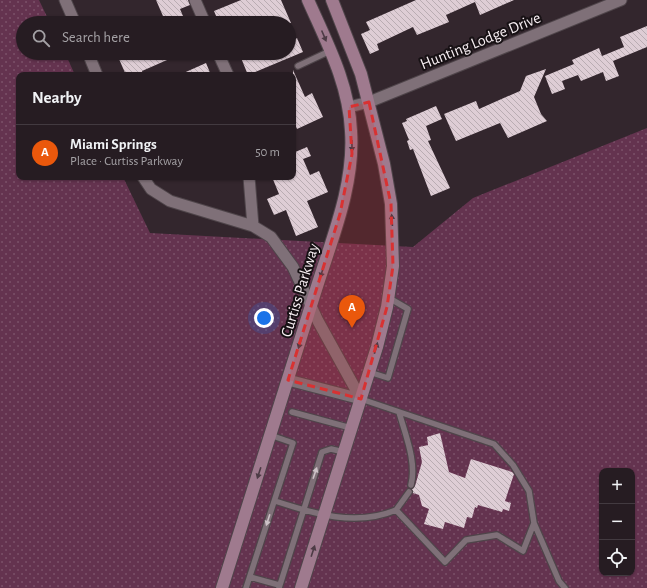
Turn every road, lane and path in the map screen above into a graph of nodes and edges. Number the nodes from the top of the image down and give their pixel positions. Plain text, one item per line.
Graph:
1 (65, 0) edge
2 (195, 0) edge
3 (308, 0) edge
4 (332, 0) edge
5 (622, 0) edge
6 (72, 16) edge
7 (202, 16) edge
8 (330, 51) junction
9 (91, 60) edge
10 (221, 60) edge
11 (298, 66) dead end
12 (96, 72) edge
13 (227, 72) edge
14 (369, 102) junction
15 (349, 107) junction
16 (144, 180) edge
17 (249, 180) edge
18 (253, 226) junction
19 (389, 298) junction
20 (311, 306) junction
21 (369, 372) junction
22 (288, 380) junction
23 (361, 399) junction
24 (292, 412) dead end
25 (399, 412) junction
26 (352, 428) junction
27 (270, 436) junction
28 (344, 452) junction
29 (411, 485) dead end
30 (409, 492) dead end
31 (275, 501) junction
32 (302, 510) junction
33 (396, 510) junction
34 (324, 515) junction
35 (534, 522) junction
36 (250, 577) junction
37 (279, 587) edge
38 (222, 588) edge
39 (246, 588) edge
40 (301, 588) edge
41 (564, 588) edge

1 - 6 street
2 - 7 street
3 -> 8 main road, Curtiss Parkway
4 - 14 main road
5 - 14 street, Hunting Lodge Drive
8 - 11 lane
8 - 15 main road, Curtiss Parkway
9 - 12 street
10 - 13 street
14 - 15 street, Hunting Lodge Drive
19 -> 14 main road
15 -> 20 main road, Curtiss Parkway
16 - 18 street
17 - 18 street
18 - 20 street
21 -> 19 main road
19 - 21 lane
20 -> 22 main road, Curtiss Parkway
20 - 23 street
21 - 23 main road
22 - 23 street
22 - 27 main road, Curtiss Parkway
23 - 25 lane
23 - 26 main road
24 - 26 lane
25 - 29 lane
25 - 35 lane
26 - 28 main road
27 - 31 lane
27 -> 38 main road, Curtiss Parkway
32 -> 28 lane
28 - 34 main road
30 - 33 lane
31 - 32 lane
31 -> 36 lane
32 - 34 lane
32 - 37 lane
33 - 34 lane
33 - 35 lane
40 -> 34 main road
35 - 41 lane
36 - 37 lane
36 - 39 lane

